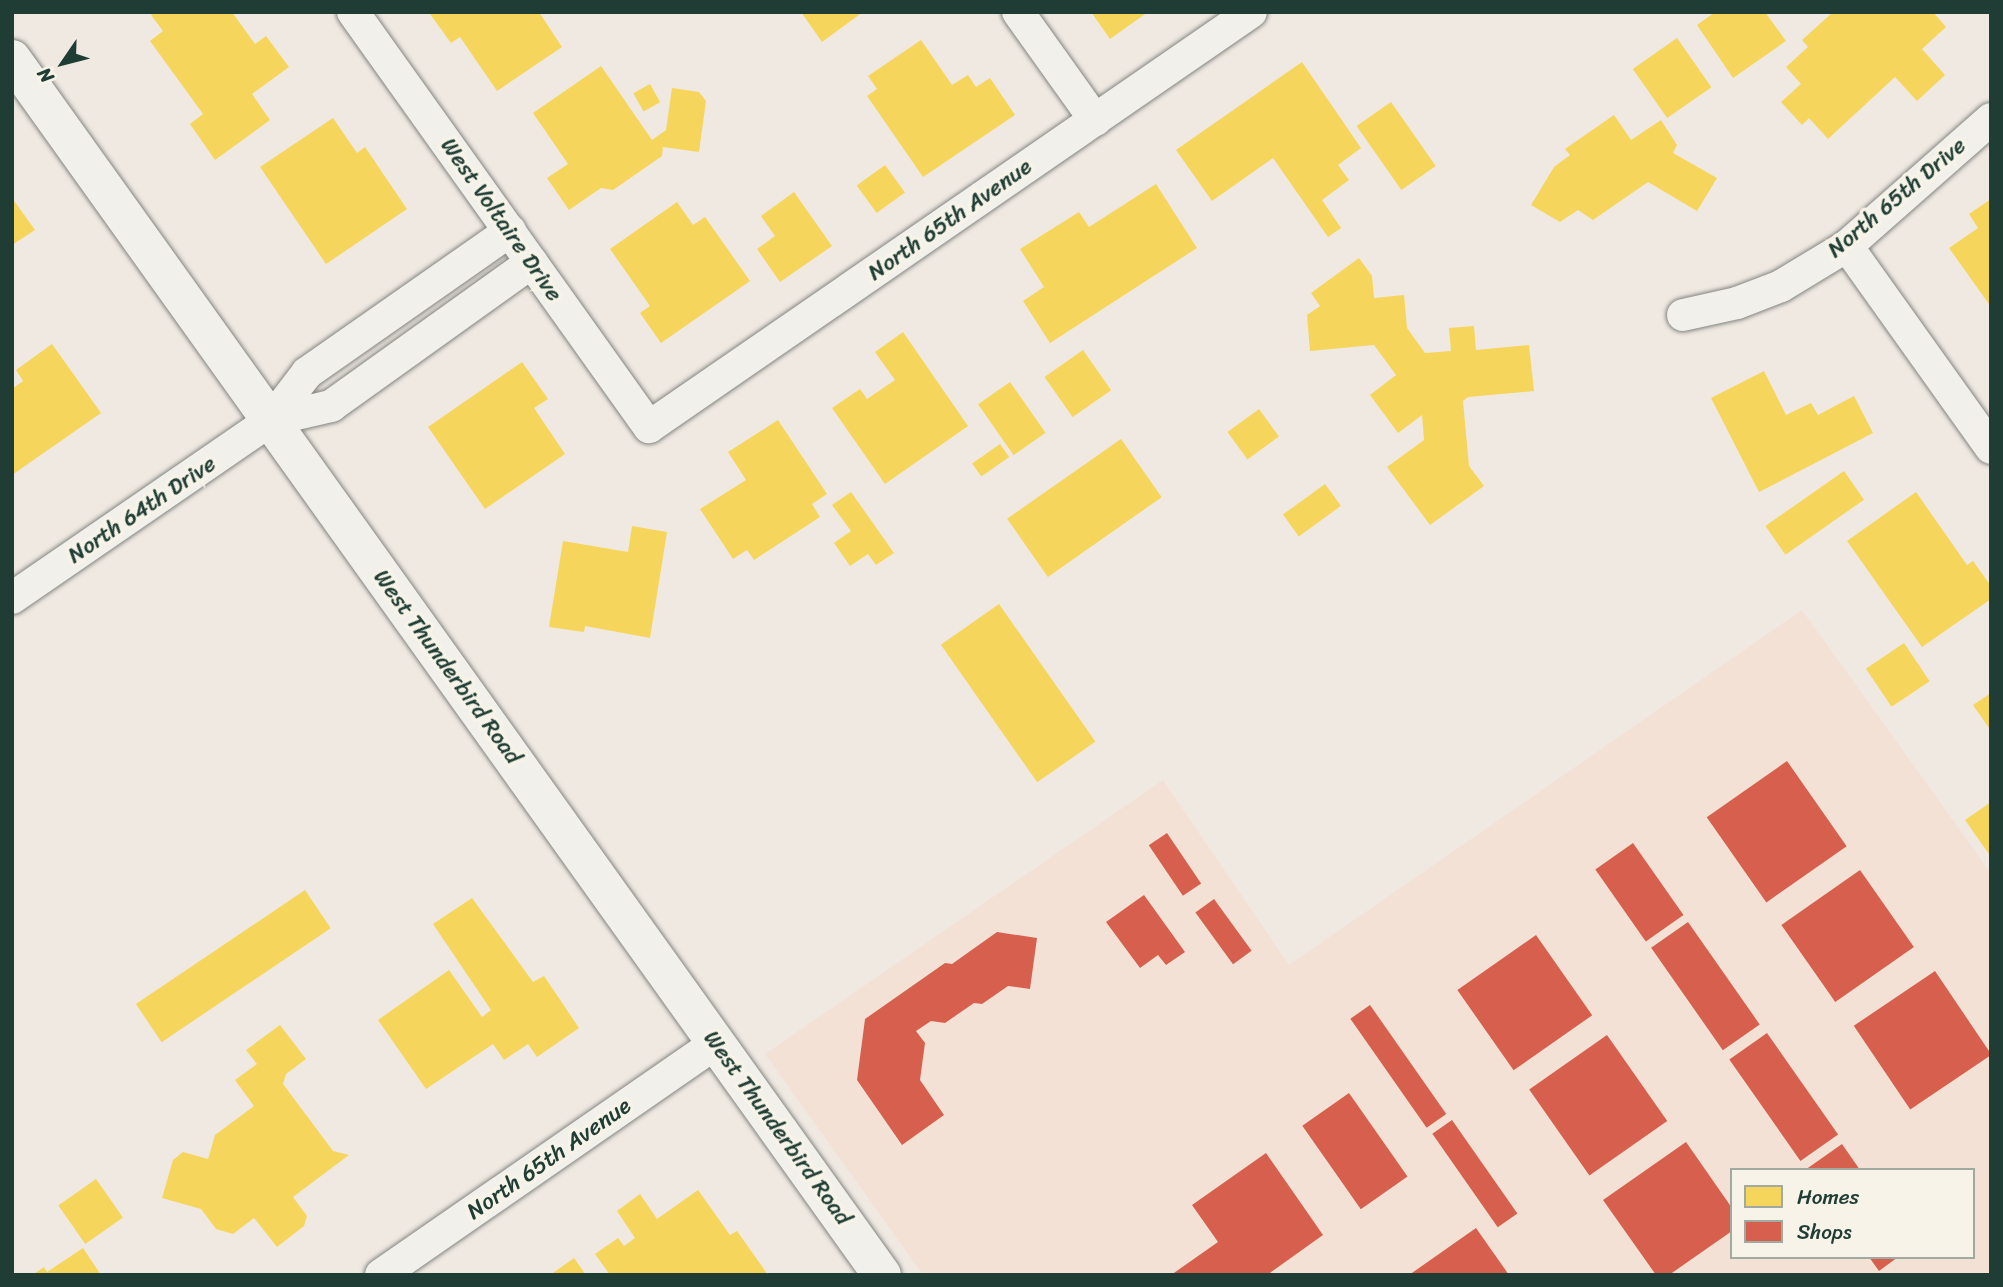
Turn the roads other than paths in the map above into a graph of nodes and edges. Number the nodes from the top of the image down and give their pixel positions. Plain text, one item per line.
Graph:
1 (353, 12) edge
2 (1018, 12) edge
3 (1251, 12) edge
4 (12, 59) edge
5 (1991, 119) edge
6 (1096, 120) junction
7 (510, 231) junction
8 (1847, 246) junction
9 (531, 262) junction
10 (406, 304) junction
11 (1683, 315) dead end
12 (428, 336) junction
13 (271, 421) junction
14 (649, 427) joint
15 (1991, 448) edge
16 (12, 598) edge
17 (716, 1043) junction
18 (381, 1275) edge
19 (882, 1275) edge

1 - 7 street, West Voltaire Drive
2 - 6 street
3 - 6 street, North 65th Avenue
4 - 13 main road, West Thunderbird Road
5 - 8 street, North 65th Drive
6 - 14 street, North 65th Avenue
7 - 9 street, West Voltaire Drive
7 - 10 street, North 64th Drive
8 - 11 street, North 65th Drive
8 - 15 street
9 - 12 street, North 64th Drive
9 - 14 street, West Voltaire Drive
10 - 12 street
10 - 13 street, North 64th Drive
12 - 13 street, North 64th Drive
13 - 16 street, North 64th Drive
13 - 17 main road, West Thunderbird Road
17 - 18 street, North 65th Avenue
17 - 19 main road, West Thunderbird Road

